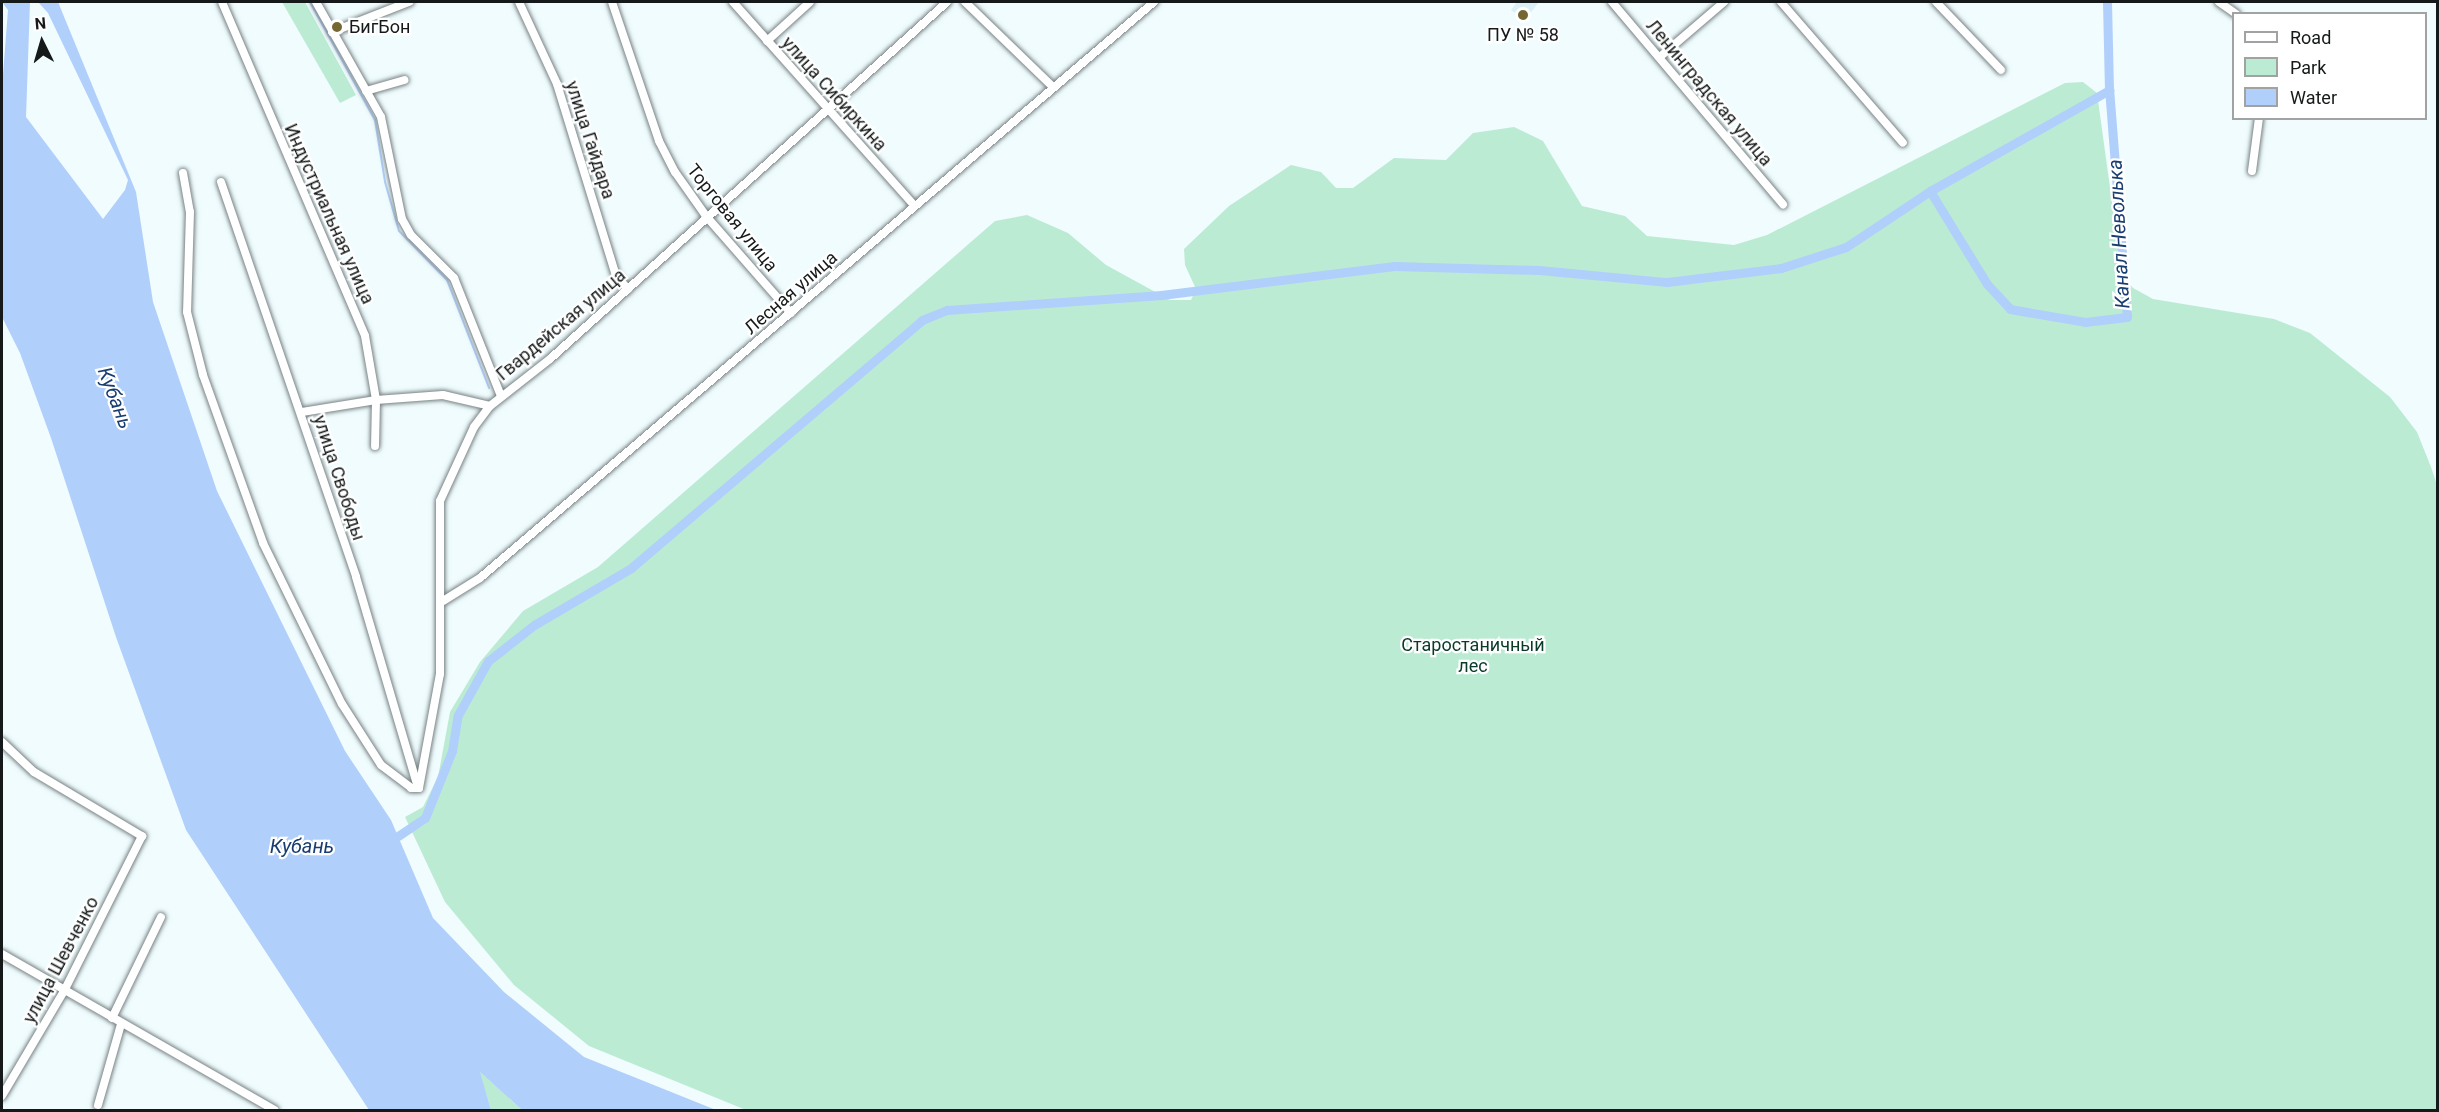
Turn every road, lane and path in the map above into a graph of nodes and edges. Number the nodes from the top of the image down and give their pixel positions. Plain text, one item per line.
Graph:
1 (222, 2) edge
2 (316, 2) edge
3 (409, 2) edge
4 (519, 2) edge
5 (612, 2) edge
6 (733, 2) edge
7 (810, 2) edge
8 (947, 2) edge
9 (965, 2) edge
10 (1154, 2) edge
11 (1612, 2) edge
12 (1724, 2) edge
13 (1781, 2) edge
14 (1936, 2) edge
15 (2219, 2) edge
16 (2233, 12) edge
17 (332, 32) junction
18 (767, 41) junction
19 (1661, 56) junction
20 (2001, 70) dead end
21 (404, 81) dead end
22 (1052, 86) junction
23 (366, 91) junction
24 (826, 108) junction
25 (2259, 120) edge
26 (1903, 143) dead end
27 (2252, 171) dead end
28 (183, 173) dead end
29 (221, 182) dead end
30 (1783, 204) dead end
31 (914, 205) junction
32 (706, 216) junction
33 (628, 289) junction
34 (791, 313) junction
35 (501, 396) junction
36 (376, 400) junction
37 (490, 406) junction
38 (302, 412) junction
39 (375, 446) dead end
40 (443, 601) junction
41 (2, 742) edge
42 (419, 788) junction
43 (161, 917) dead end
44 (2, 954) edge
45 (64, 991) junction
46 (112, 1018) junction
47 (121, 1023) junction
48 (2, 1096) edge
49 (98, 1105) dead end
50 (274, 1110) edge

1 - 36 street, Индустриальная улица
2 - 17 street
3 - 17 street
4 - 33 street, улица Гайдара
5 - 32 street, Торговая улица
6 - 18 street, улица Сибиркина
7 - 18 street
8 - 24 street, Гвардейская улица
9 - 22 street
10 - 22 street, Лесная улица
11 - 19 street, Ленинградская улица
12 - 19 street
13 - 26 street
14 - 20 street
15 - 16 street
17 - 23 street
18 - 24 street, улица Сибиркина
19 - 30 street, Ленинградская улица
21 - 23 street
22 - 31 street, Лесная улица
23 - 35 street
24 - 31 street, улица Сибиркина
24 - 32 street, Гвардейская улица
25 - 27 street
28 - 42 street
29 - 38 street, улица Свободы
31 - 34 street, Лесная улица
32 - 33 street, Гвардейская улица
32 - 34 street, Торговая улица
33 - 35 street, Гвардейская улица
34 - 40 street, Лесная улица
35 - 37 street, Гвардейская улица
36 - 37 street
36 - 38 street
36 - 39 street, Индустриальная улица
37 - 40 street, Гвардейская улица
38 - 42 street, улица Свободы
40 - 42 street, Гвардейская улица
41 - 45 street, улица Шевченко
43 - 46 street
44 - 45 street
45 - 46 street
45 - 48 street, улица Шевченко
46 - 47 street
47 - 49 street
47 - 50 street

